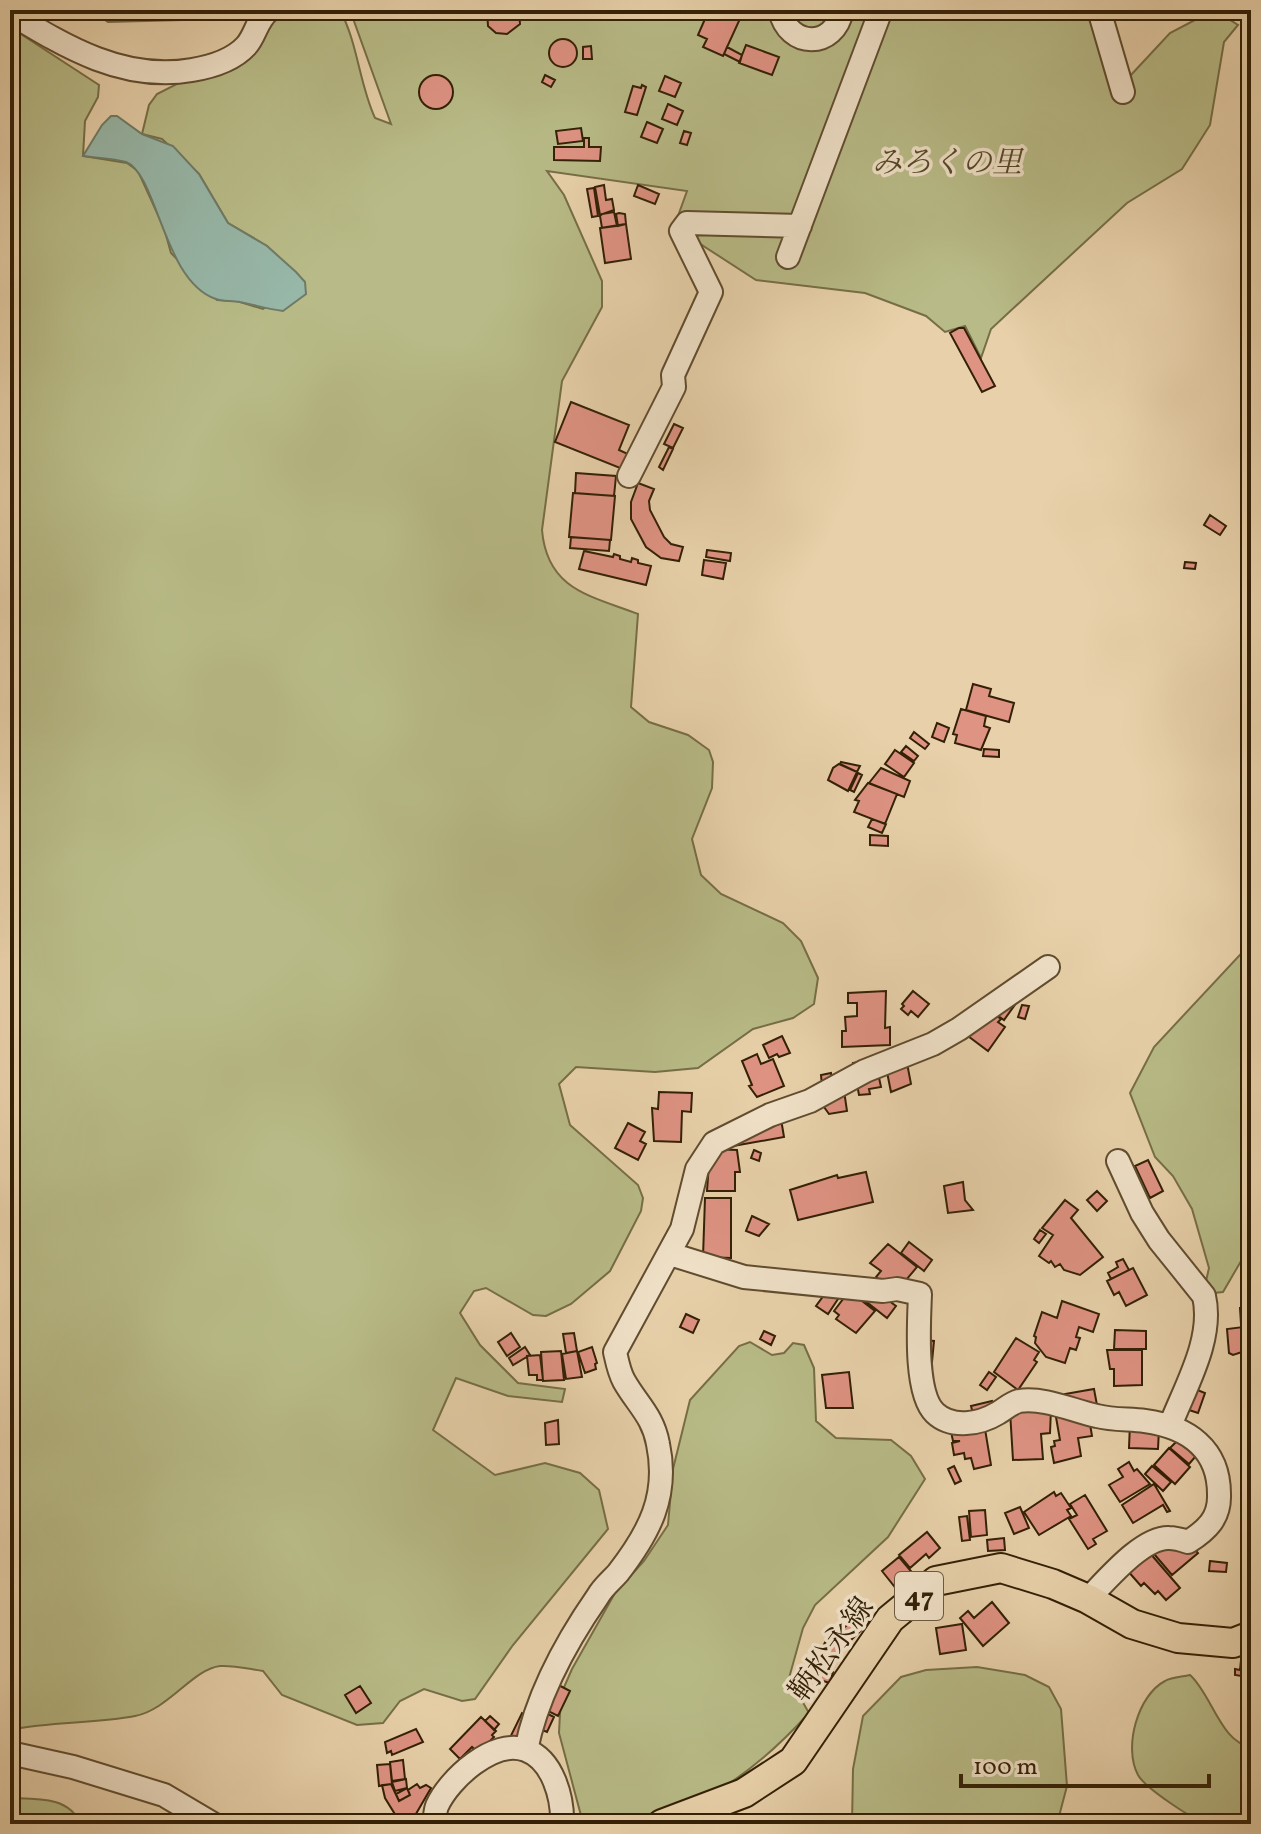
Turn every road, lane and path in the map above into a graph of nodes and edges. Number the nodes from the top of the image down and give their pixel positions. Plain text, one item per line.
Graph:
1 (269, 10) edge
2 (780, 10) edge
3 (1099, 10) edge
4 (10, 13) edge
5 (842, 13) edge
6 (877, 20) edge
7 (1123, 92) dead end
8 (800, 226) junction
9 (788, 257) dead end
10 (629, 476) dead end
11 (1048, 967) dead end
12 (1118, 1161) dead end
13 (670, 1254) junction
14 (1170, 1426) junction
15 (1088, 1599) junction
16 (1251, 1636) edge
17 (526, 1750) junction
18 (10, 1753) edge
19 (213, 1824) edge
20 (434, 1824) edge
21 (562, 1824) edge
22 (662, 1824) edge

1 - 4 street
2 - 5 street
3 - 7 street
5 - 6 street
6 - 8 street
8 - 9 street
8 - 10 street
11 - 13 street
12 - 14 street
13 - 14 street
13 - 17 street
14 - 15 street
15 - 16 main road, 鞆松永線 / 47
15 - 22 main road, 鞆松永線 / 47
17 - 20 street
17 - 21 street
18 - 19 street

